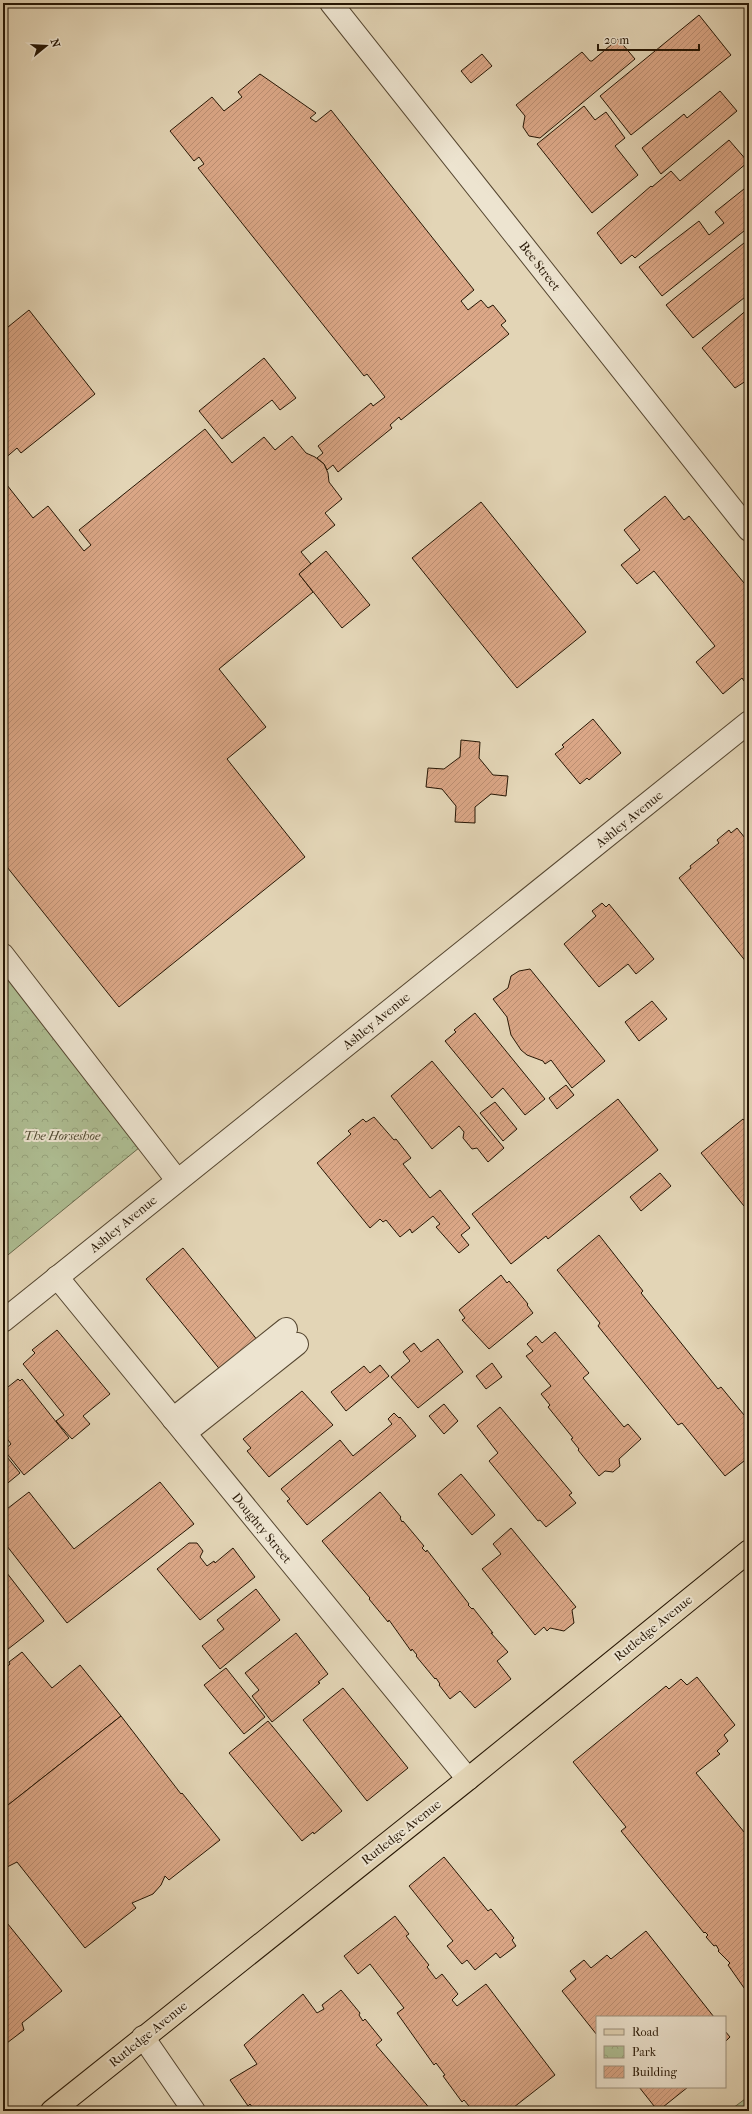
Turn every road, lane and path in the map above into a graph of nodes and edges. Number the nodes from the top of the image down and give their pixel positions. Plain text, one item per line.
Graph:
1 (331, 3) edge
2 (749, 530) edge
3 (749, 722) edge
4 (3, 955) edge
5 (177, 1180) junction
6 (57, 1277) junction
7 (3, 1321) edge
8 (292, 1337) dead end
9 (179, 1426) junction
10 (749, 1551) edge
11 (468, 1779) junction
12 (144, 2037) junction
13 (52, 2111) edge
14 (194, 2111) edge

1 - 2 street, Bee Street
3 - 5 street, Ashley Avenue
4 - 5 street
5 - 6 street, Ashley Avenue
6 - 7 street, Ashley Avenue
6 - 9 street, Doughty Street
8 - 9 street
9 - 11 street, Doughty Street
10 - 11 main road, Rutledge Avenue
11 - 12 main road, Rutledge Avenue
12 - 13 main road, Rutledge Avenue
12 - 14 street

